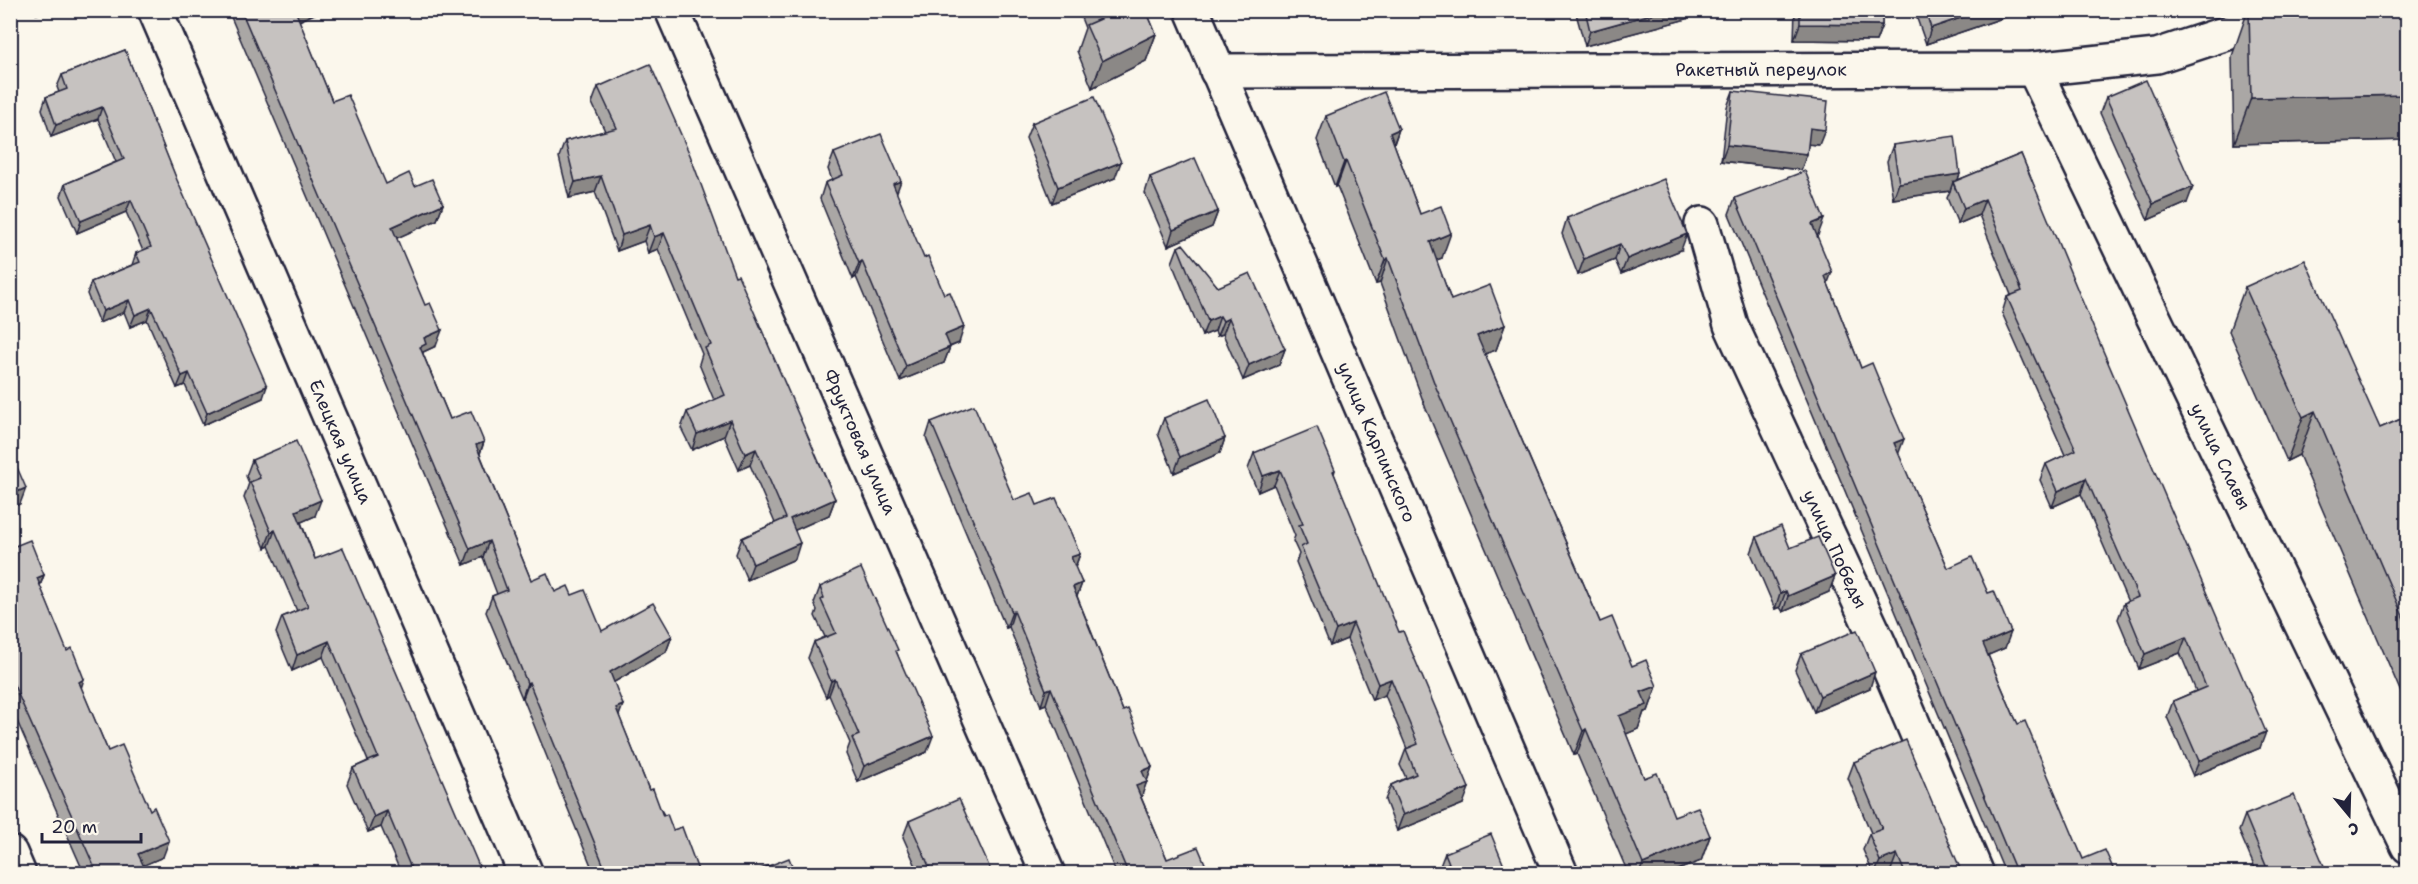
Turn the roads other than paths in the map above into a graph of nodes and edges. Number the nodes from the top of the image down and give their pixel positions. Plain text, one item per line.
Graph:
1 (155, 10) edge
2 (672, 10) edge
3 (1192, 10) edge
4 (2297, 10) edge
5 (2034, 69) junction
6 (1217, 71) junction
7 (1702, 224) dead end
8 (2408, 846) edge
9 (10, 854) edge
10 (19, 873) edge
11 (526, 873) edge
12 (1048, 873) edge
13 (1561, 873) edge
14 (1977, 873) edge

1 - 11 street, Елецкая улица
2 - 12 street, Фруктовая улица
3 - 6 street, улица Карпинского
4 - 5 street, Ракетный переулок
5 - 6 street, Ракетный переулок
5 - 8 street, улица Славы
6 - 13 street, улица Карпинского
7 - 14 street, улица Победы
9 - 10 street

